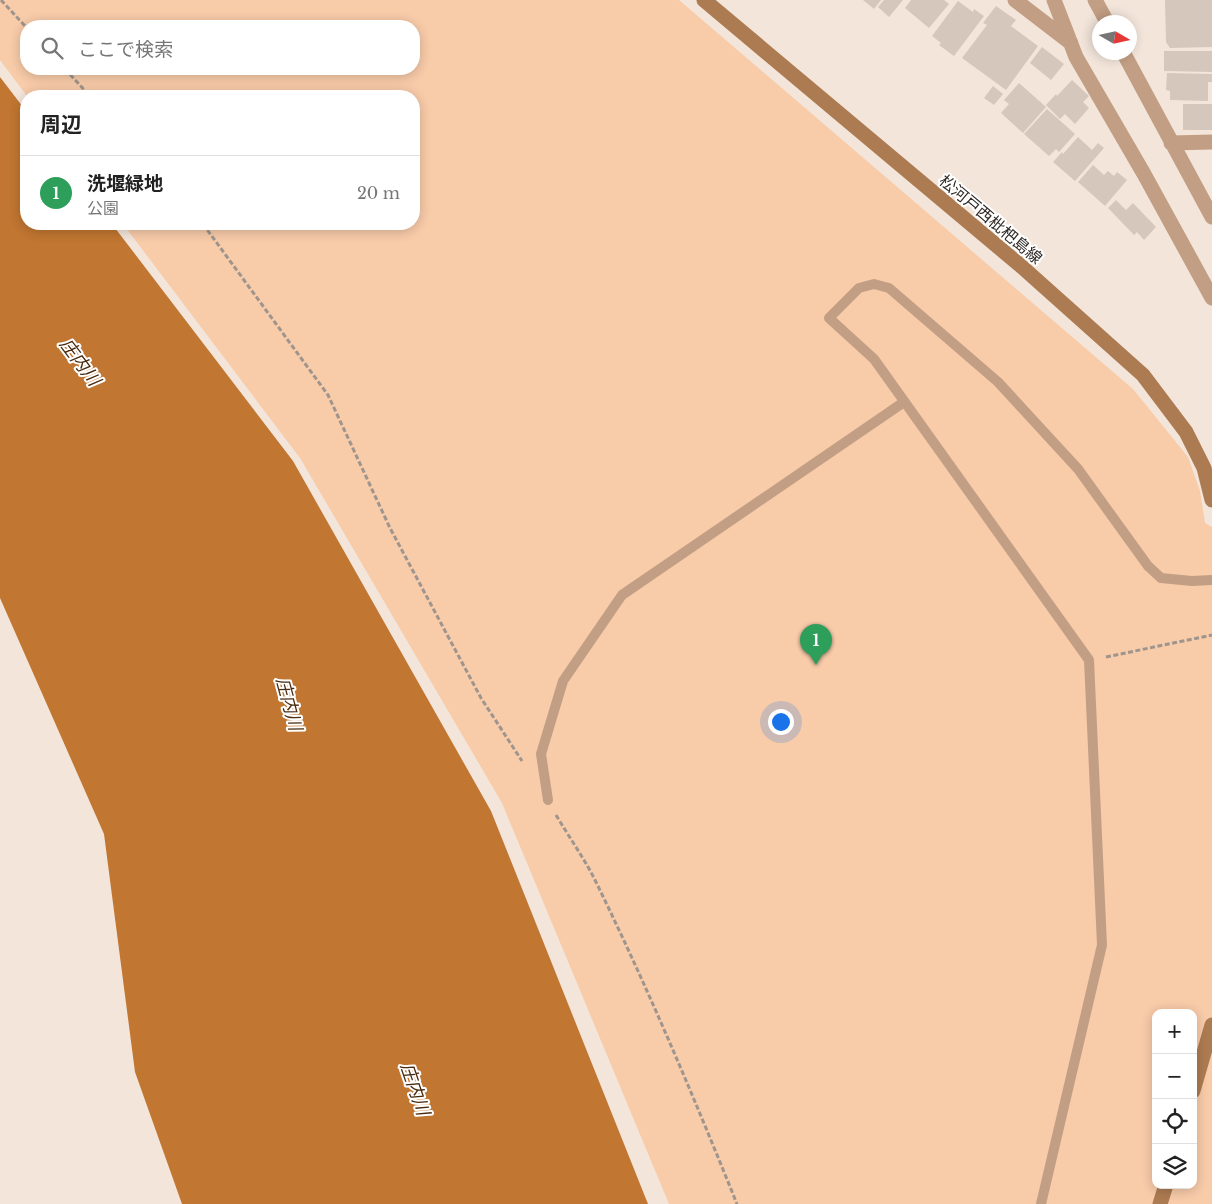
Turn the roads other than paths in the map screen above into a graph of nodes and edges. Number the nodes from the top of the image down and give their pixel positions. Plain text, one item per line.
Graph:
1 (704, 0) edge
2 (1015, 0) edge
3 (1054, 0) edge
4 (1095, 0) edge
5 (1103, 15) edge
6 (1071, 43) junction
7 (1126, 60) edge
8 (1212, 142) edge
9 (1171, 143) junction
10 (1212, 217) edge
11 (1212, 298) edge
12 (904, 402) junction
13 (1212, 500) edge
14 (1212, 580) edge
15 (548, 800) road end
16 (1212, 1025) edge
17 (1197, 1077) edge
18 (1165, 1189) edge
19 (1041, 1204) edge
20 (1160, 1204) edge

1 - 13 main road, 松河戸西枇杷島線
2 - 6 street
3 - 6 street
4 - 5 street
6 - 11 street
7 - 9 street
8 - 9 street
9 - 10 street
12 - 14 lane
12 - 15 lane
12 - 19 lane
16 - 17 main road
18 - 20 main road

